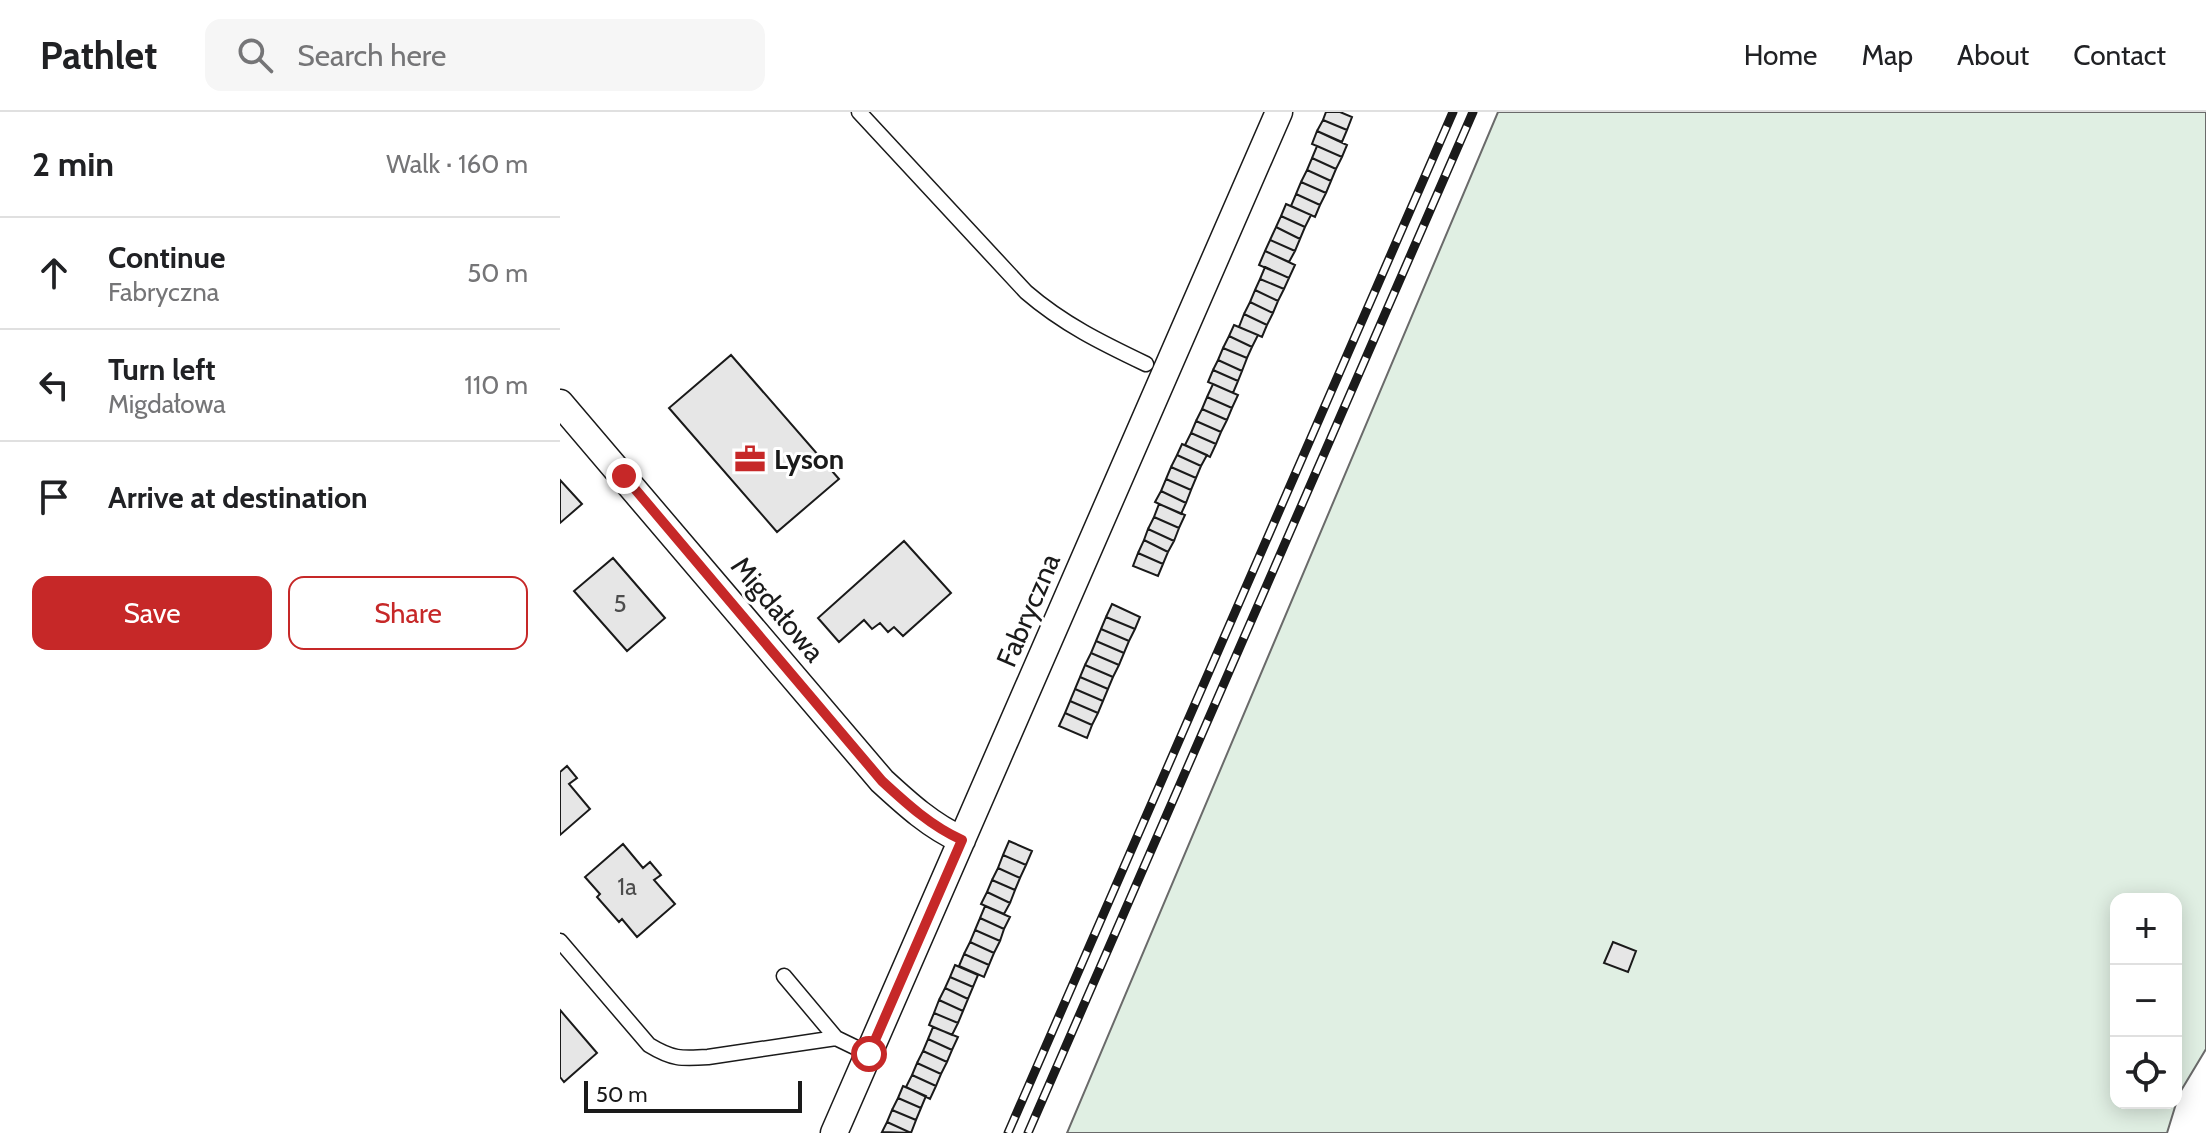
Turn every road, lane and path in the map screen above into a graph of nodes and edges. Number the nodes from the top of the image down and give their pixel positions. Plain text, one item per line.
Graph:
1 (859, 112) edge
2 (1279, 112) edge
3 (1146, 364) dead end
4 (560, 403) edge
5 (962, 840) junction
6 (560, 941) edge
7 (784, 976) dead end
8 (836, 1038) junction
9 (869, 1054) junction
10 (834, 1133) edge

1 - 3 lane
2 - 5 street, Fabryczna
4 - 5 street, Migdałowa
5 - 9 street, Fabryczna
6 - 8 lane
7 - 8 lane
8 - 9 lane
9 - 10 street, Fabryczna

